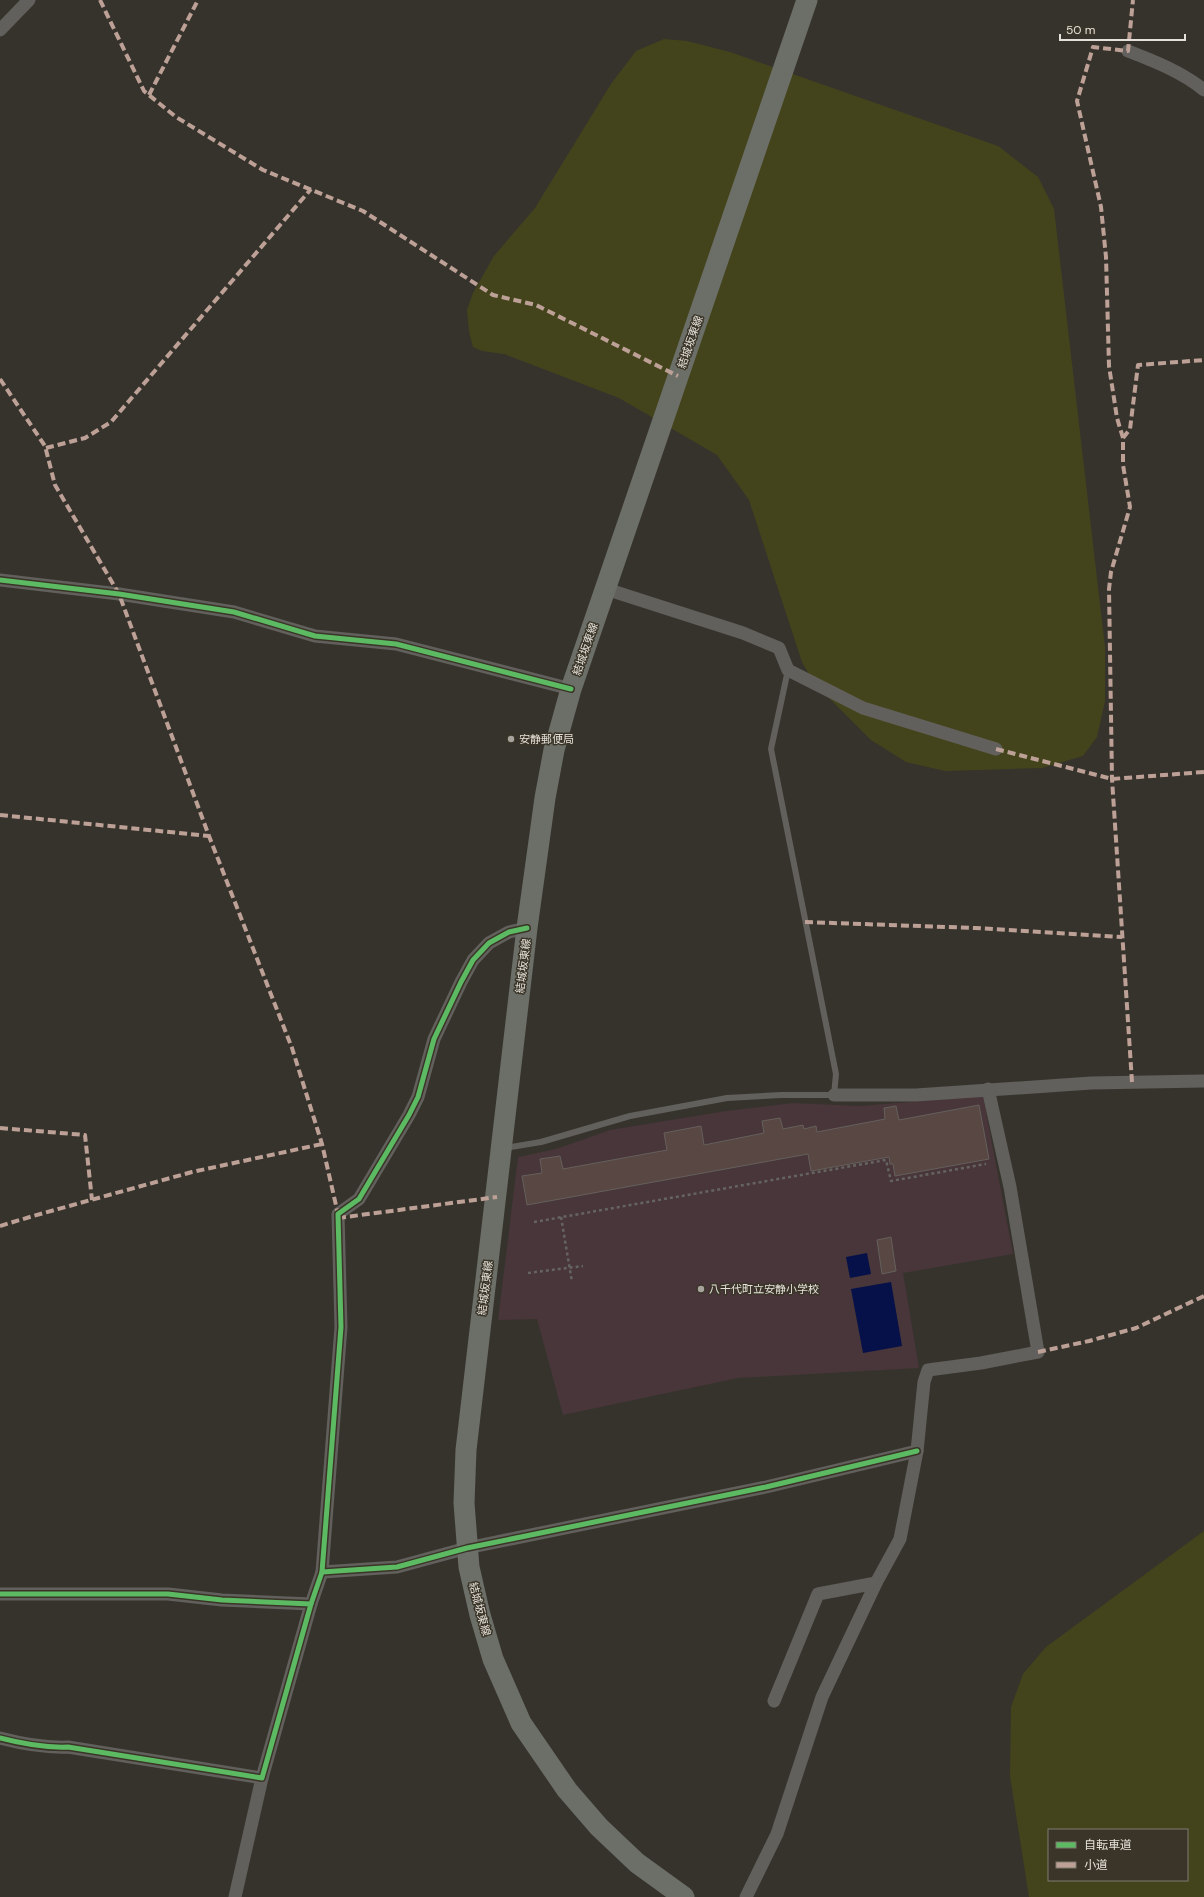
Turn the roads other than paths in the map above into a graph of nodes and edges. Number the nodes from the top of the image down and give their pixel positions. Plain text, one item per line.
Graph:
1 (29, 0) edge
2 (807, 0) edge
3 (0, 30) edge
4 (1128, 51) dead end
5 (1204, 90) edge
6 (0, 580) edge
7 (606, 589) junction
8 (788, 670) junction
9 (572, 689) junction
10 (996, 749) dead end
11 (527, 928) junction
12 (1204, 1082) edge
13 (988, 1089) junction
14 (834, 1095) junction
15 (502, 1148) junction
16 (917, 1451) junction
17 (467, 1548) junction
18 (322, 1572) junction
19 (876, 1583) junction
20 (0, 1594) edge
21 (311, 1604) junction
22 (774, 1701) dead end
23 (0, 1738) edge
24 (262, 1778) junction
25 (237, 1897) edge
26 (684, 1897) edge
27 (746, 1897) edge

1 - 3 street
2 - 7 main road, 結城坂東線
4 - 5 street
6 - 9 street
7 - 8 street
7 - 9 main road, 結城坂東線
8 - 10 street
8 - 14 lane
9 - 11 main road, 結城坂東線
11 - 15 main road, 結城坂東線
11 - 18 street
12 - 13 street
13 - 14 street
13 - 16 street
14 - 15 lane
15 - 17 main road, 結城坂東線
16 - 17 street
16 - 19 street
17 - 18 street
17 - 26 main road, 結城坂東線
18 - 21 street
19 - 22 street
19 - 27 street
20 - 21 street
21 - 24 street
23 - 24 street
24 - 25 street

